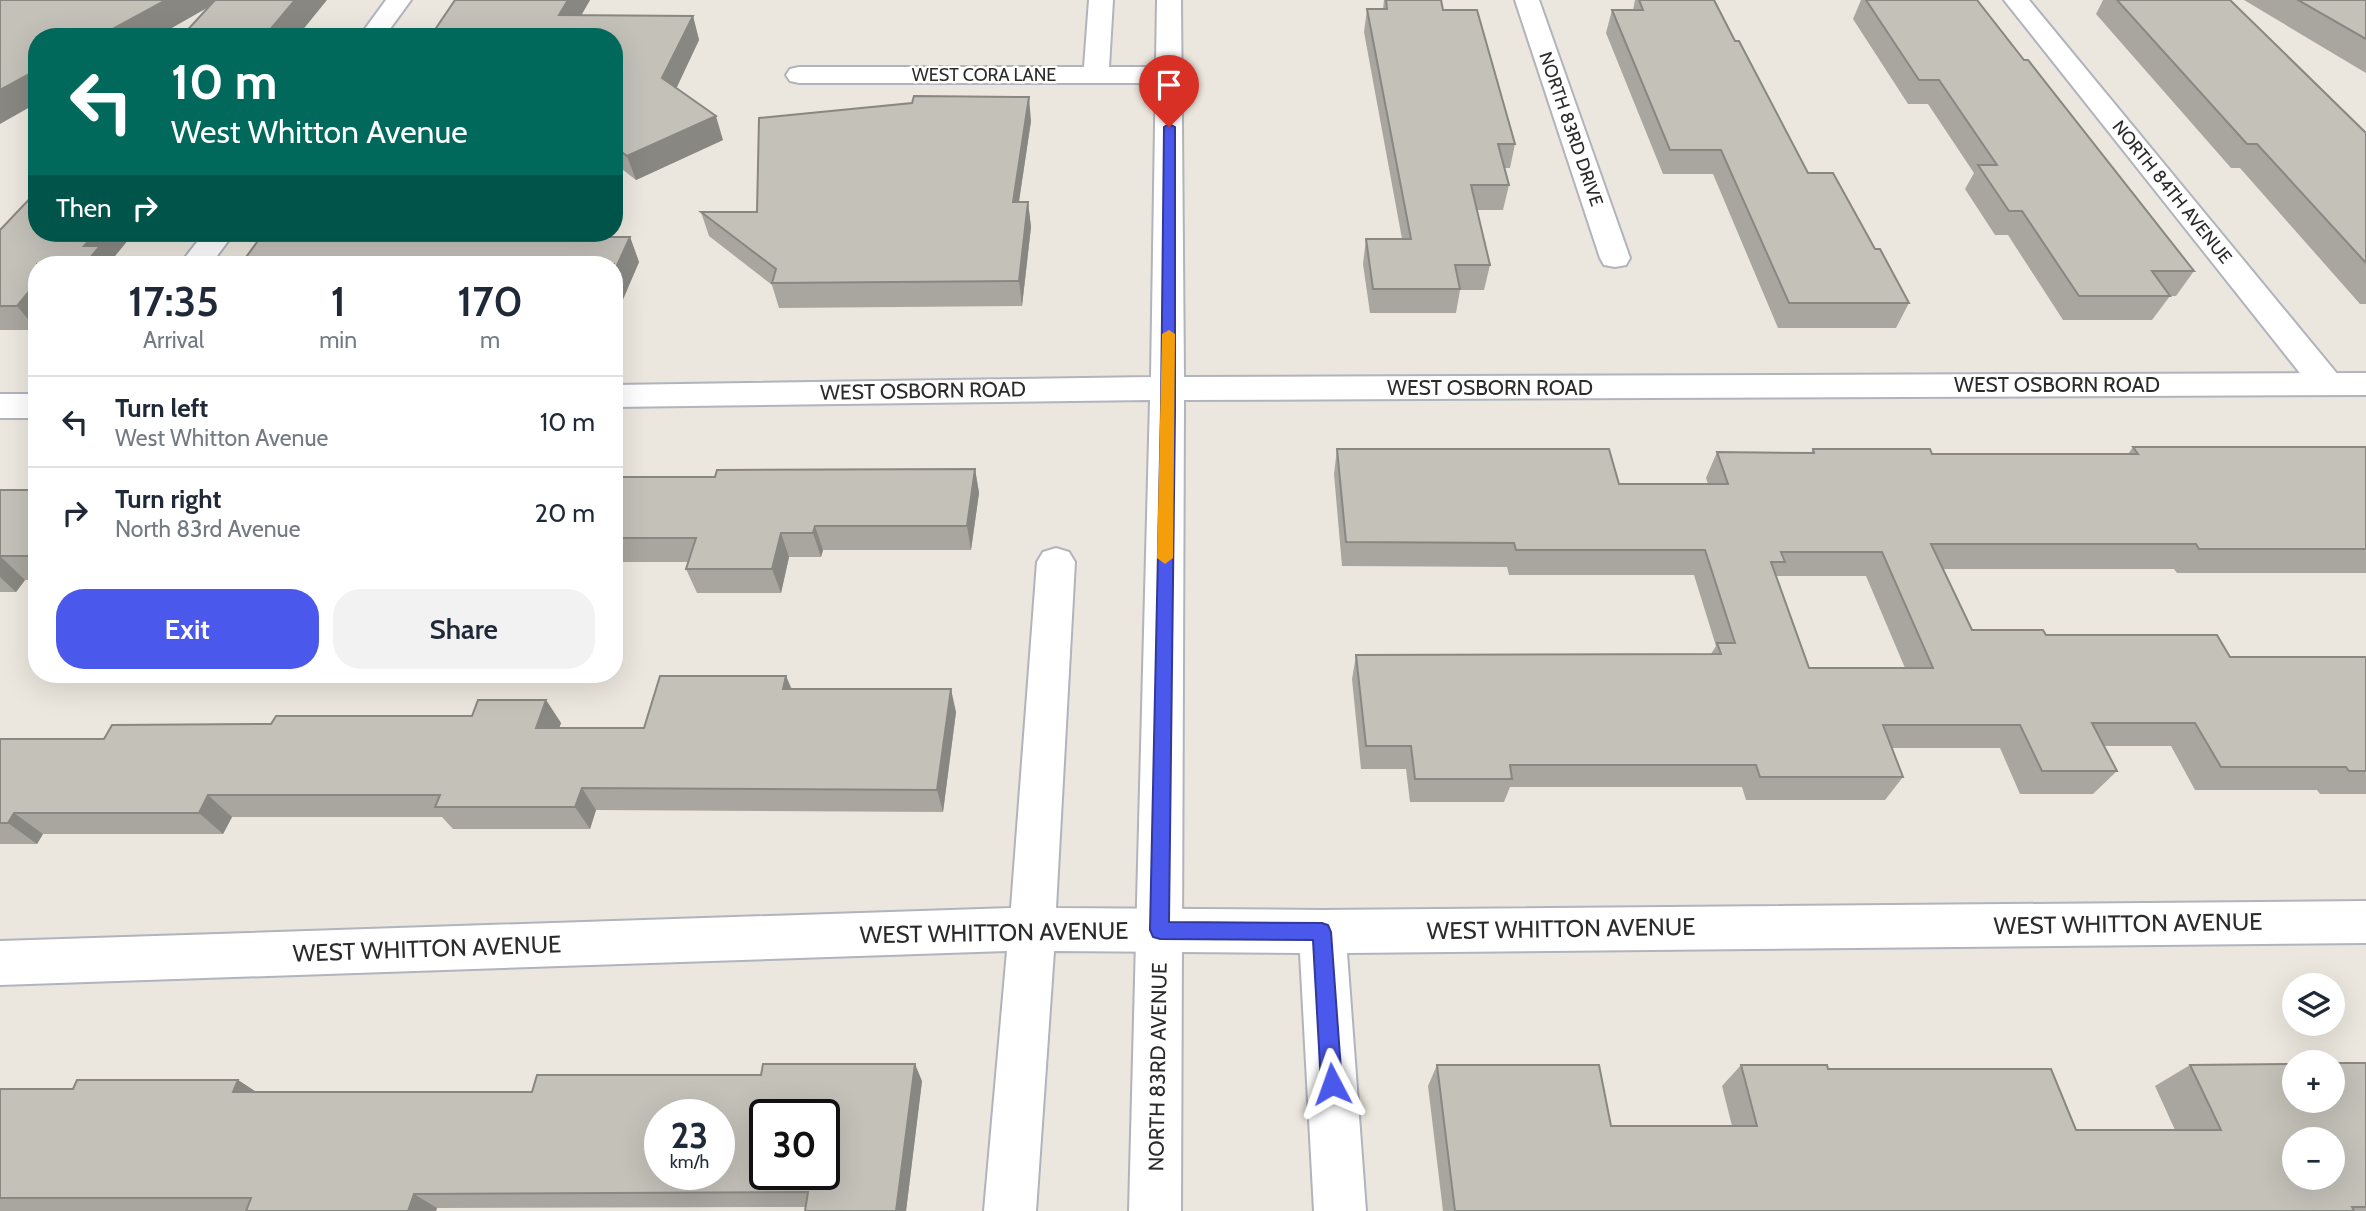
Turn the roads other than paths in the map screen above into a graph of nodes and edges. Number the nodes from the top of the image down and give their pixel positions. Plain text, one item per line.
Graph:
1 (400, 0) edge
2 (1101, 0) edge
3 (1169, 0) edge
4 (1527, 0) edge
5 (2016, 0) edge
6 (378, 28) edge
7 (799, 75) dead end
8 (1096, 75) junction
9 (1169, 75) junction
10 (212, 242) edge
11 (201, 256) edge
12 (1615, 258) dead end
13 (2327, 384) junction
14 (2366, 384) edge
15 (1168, 389) junction
16 (623, 396) edge
17 (0, 406) edge
18 (28, 406) edge
19 (1056, 562) dead end
20 (2366, 922) edge
21 (1032, 929) junction
22 (1160, 930) junction
23 (1322, 932) junction
24 (0, 962) edge
25 (1010, 1211) edge
26 (1155, 1211) edge
27 (1340, 1211) edge

1 - 6 street
2 - 8 street
3 - 9 street, NORTH 83RD AVENUE
4 - 12 street, NORTH 83RD DRIVE
5 - 13 street, NORTH 84TH AVENUE
7 - 8 street, WEST CORA LANE
8 - 9 street, WEST CORA LANE
9 - 15 street, NORTH 83RD AVENUE
10 - 11 street
13 - 14 street, WEST OSBORN ROAD
13 - 15 street, WEST OSBORN ROAD
15 - 16 street, WEST OSBORN ROAD
15 - 22 street, NORTH 83RD AVENUE
17 - 18 street
19 - 21 street
20 - 23 street, WEST WHITTON AVENUE
21 - 22 street, WEST WHITTON AVENUE
21 - 24 street, WEST WHITTON AVENUE
21 - 25 street
22 - 23 street, WEST WHITTON AVENUE
22 - 26 street, NORTH 83RD AVENUE
23 - 27 street

